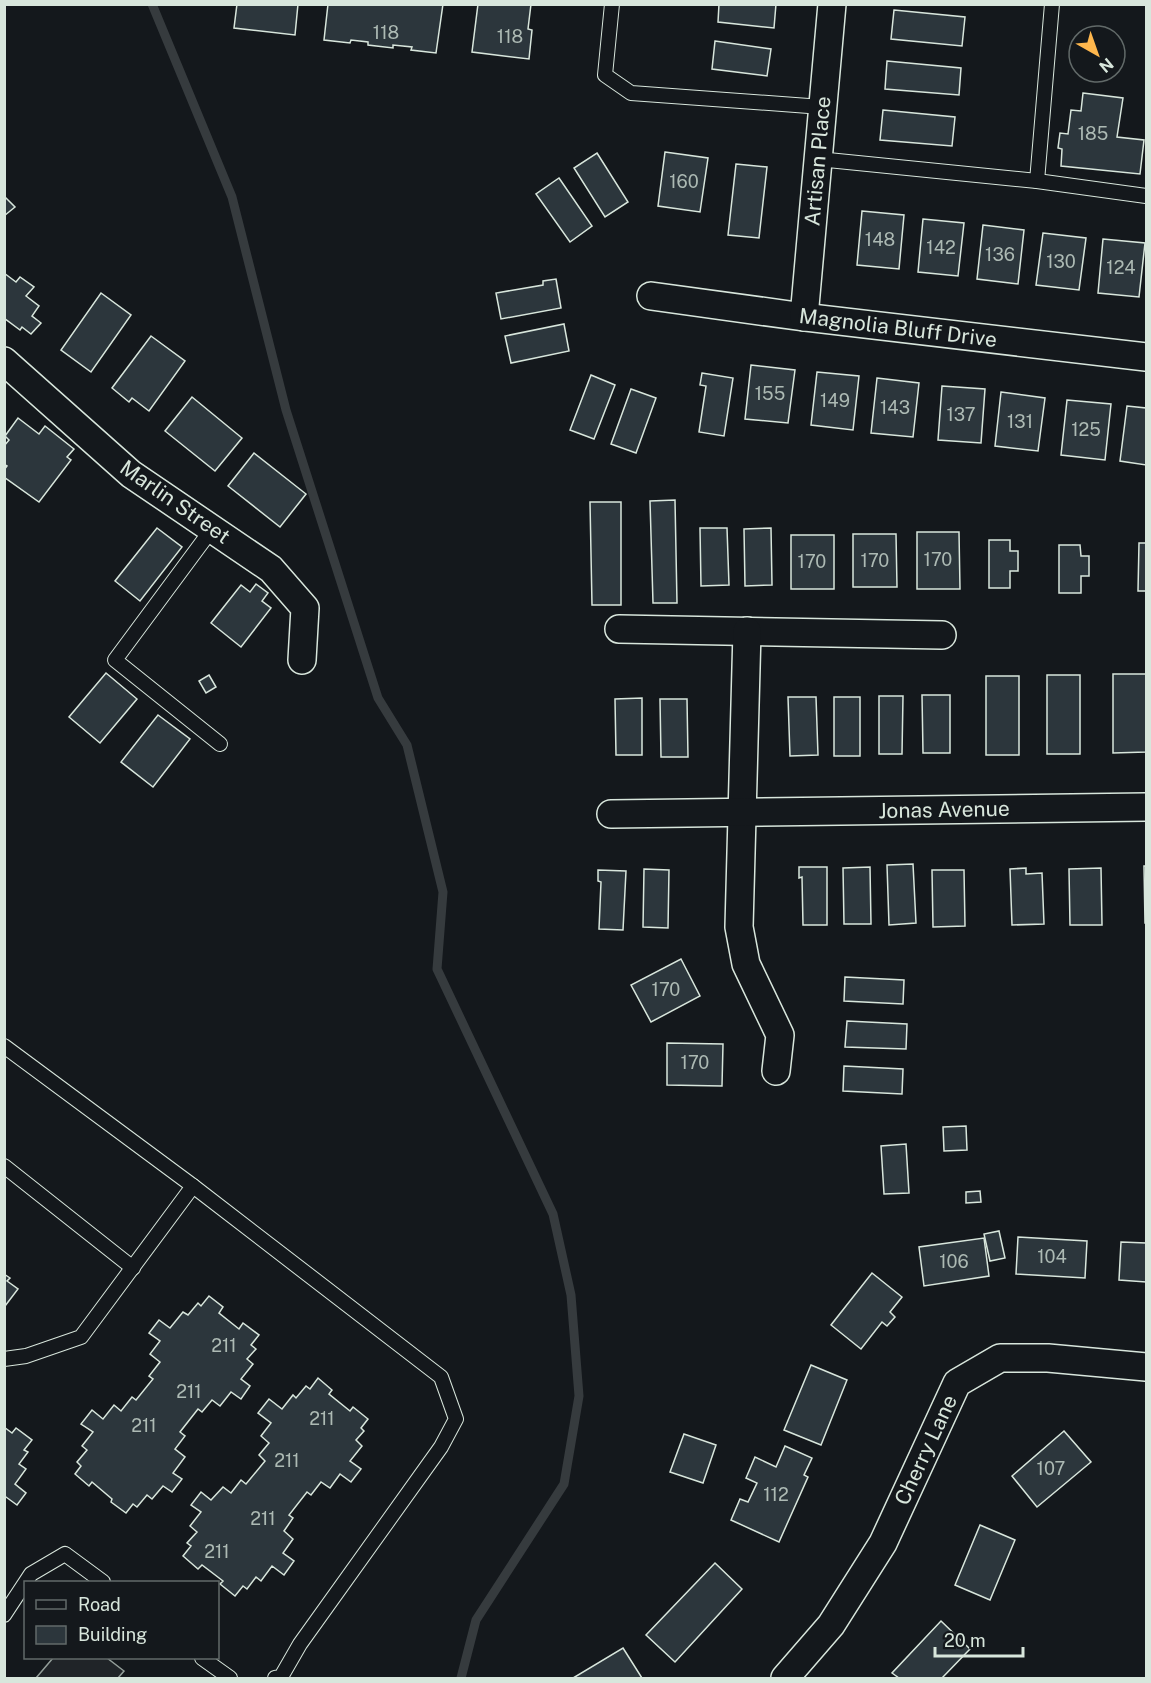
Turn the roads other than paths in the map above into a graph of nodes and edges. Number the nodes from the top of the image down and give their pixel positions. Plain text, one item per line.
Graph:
1 (612, 4) edge
2 (832, 4) edge
3 (1052, 4) edge
4 (822, 107) junction
5 (818, 159) junction
6 (1037, 181) junction
7 (1146, 196) edge
8 (651, 296) dead end
9 (804, 317) junction
10 (1146, 357) edge
11 (4, 361) edge
12 (212, 529) junction
13 (619, 629) dead end
14 (747, 631) junction
15 (942, 635) dead end
16 (302, 660) dead end
17 (220, 744) dead end
18 (1146, 807) edge
19 (742, 812) junction
20 (610, 814) dead end
21 (4, 1046) edge
22 (776, 1071) dead end
23 (4, 1166) edge
24 (193, 1186) junction
25 (133, 1268) junction
26 (4, 1359) edge
27 (1146, 1366) edge
28 (26, 1581) edge
29 (103, 1581) edge
30 (24, 1585) edge
31 (4, 1615) edge
32 (203, 1659) edge
33 (230, 1678) edge
34 (275, 1678) edge
35 (784, 1678) edge

1 - 4 lane
2 - 4 street, Artisan Place
3 - 6 lane
4 - 5 street, Artisan Place
5 - 6 lane
5 - 9 street, Artisan Place
6 - 7 lane
8 - 9 street, Magnolia Bluff Drive
9 - 10 street, Magnolia Bluff Drive
11 - 12 street, Marlin Street
12 - 16 street, Marlin Street
12 - 17 lane
13 - 14 street
14 - 15 street
14 - 19 street
18 - 19 street, Jonas Avenue
19 - 20 street, Jonas Avenue
19 - 22 street
21 - 24 lane
23 - 25 lane
24 - 25 lane
24 - 34 lane
25 - 26 lane
27 - 35 street, Cherry Lane
28 - 29 lane
30 - 31 lane
32 - 33 lane

